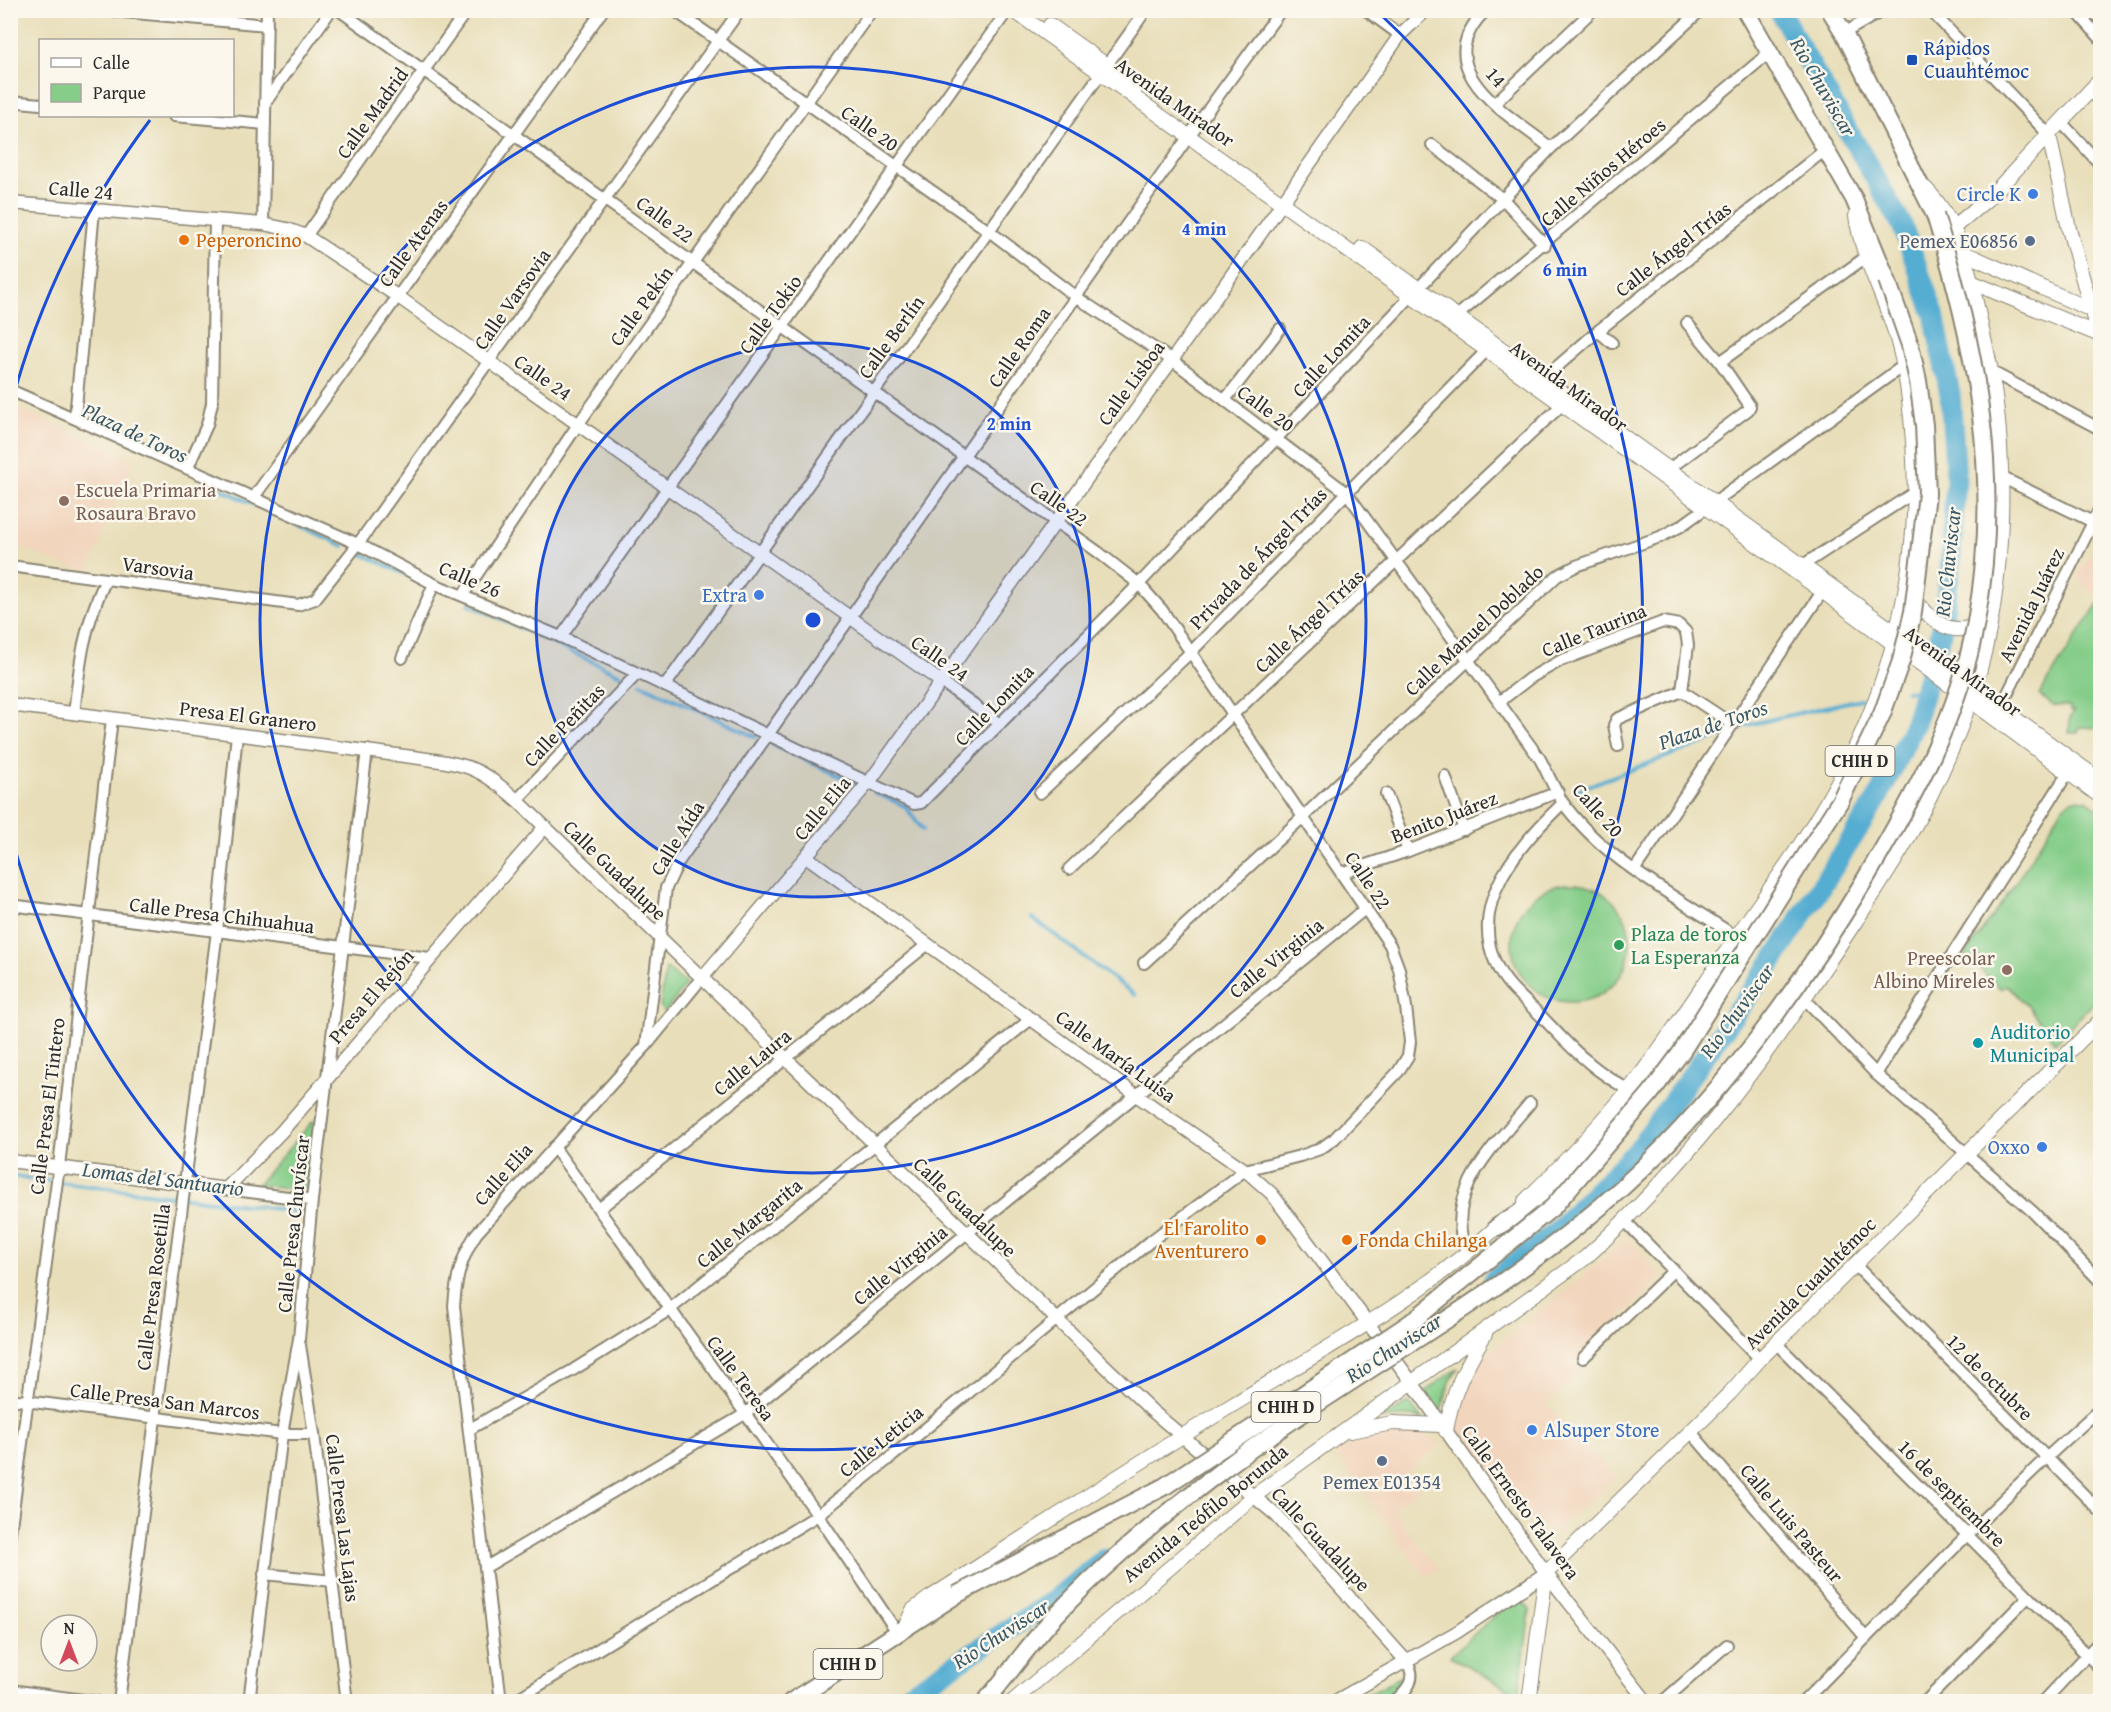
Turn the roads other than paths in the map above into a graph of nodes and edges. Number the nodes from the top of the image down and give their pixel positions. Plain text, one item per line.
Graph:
1 (102, 10) edge
2 (267, 10) edge
3 (331, 10) edge
4 (339, 10) edge
5 (467, 10) edge
6 (603, 10) edge
7 (674, 10) edge
8 (740, 10) edge
9 (872, 10) edge
10 (1008, 10) edge
11 (1013, 10) edge
12 (1029, 10) edge
13 (1146, 10) edge
14 (1281, 10) edge
15 (1366, 10) edge
16 (1426, 10) edge
17 (1486, 10) edge
18 (1593, 10) edge
19 (1701, 10) edge
20 (1745, 10) edge
21 (1830, 10) edge
22 (1884, 10) edge
23 (1930, 10) edge
24 (2075, 10) edge
25 (267, 25) junction
26 (1844, 33) junction
27 (1400, 35) junction
28 (2100, 38) edge
29 (718, 42) junction
30 (1769, 53) junction
31 (1104, 69) junction
32 (424, 71) junction
33 (2100, 80) edge
34 (10, 101) edge
35 (39, 104) edge
36 (265, 104) junction
37 (806, 104) junction
38 (1495, 104) junction
39 (185, 117) edge
40 (2062, 123) junction
41 (265, 124) junction
42 (1192, 133) junction
43 (513, 135) junction
44 (2049, 135) junction
45 (1432, 145) dead end
46 (1551, 148) junction
47 (1825, 150) junction
48 (2100, 164) edge
49 (897, 169) junction
50 (1923, 186) junction
51 (1284, 197) junction
52 (604, 198) junction
53 (1854, 199) junction
54 (1504, 200) junction
55 (10, 203) edge
56 (94, 210) junction
57 (215, 220) junction
58 (263, 224) junction
59 (1954, 227) junction
60 (989, 231) junction
61 (306, 236) junction
62 (1545, 245) junction
63 (1962, 252) junction
64 (1866, 257) junction
65 (694, 263) junction
66 (1971, 282) junction
67 (1414, 292) junction
68 (397, 296) junction
69 (1076, 297) junction
70 (2096, 312) edge
71 (1458, 315) junction
72 (1687, 323) dead end
73 (784, 326) junction
74 (1280, 329) dead end
75 (1598, 331) junction
76 (2099, 335) edge
77 (1612, 343) dead end
78 (1491, 346) junction
79 (1172, 360) junction
80 (489, 363) junction
81 (1720, 363) junction
82 (1903, 366) junction
83 (1992, 372) junction
84 (1544, 378) junction
85 (10, 390) edge
86 (873, 394) junction
87 (1225, 400) junction
88 (1566, 401) junction
89 (75, 418) junction
90 (577, 426) junction
91 (2100, 429) edge
92 (1278, 440) junction
93 (963, 457) junction
94 (188, 468) junction
95 (1666, 472) junction
96 (2001, 477) junction
97 (667, 489) junction
98 (1915, 492) junction
99 (1347, 493) junction
100 (254, 497) junction
101 (1712, 505) junction
102 (2100, 508) edge
103 (2093, 522) junction
104 (1055, 523) junction
105 (358, 544) junction
106 (758, 553) junction
107 (1396, 564) junction
108 (10, 566) edge
109 (1799, 568) junction
110 (106, 579) junction
111 (434, 584) junction
112 (1139, 584) junction
113 (1825, 587) junction
114 (1906, 588) junction
115 (464, 595) junction
116 (308, 603) joint
117 (849, 618) junction
118 (1989, 619) junction
119 (561, 637) junction
120 (1894, 638) junction
121 (1191, 652) junction
122 (402, 658) dead end
123 (1467, 660) junction
124 (637, 674) junction
125 (940, 681) junction
126 (665, 686) junction
127 (1682, 690) junction
128 (1972, 694) junction
129 (1499, 702) junction
130 (10, 705) edge
131 (1998, 713) junction
132 (74, 714) junction
133 (1233, 716) junction
134 (112, 719) junction
135 (1000, 724) junction
136 (1732, 724) junction
137 (237, 734) junction
138 (769, 735) junction
139 (1618, 746) dead end
140 (367, 750) junction
141 (2072, 767) junction
142 (480, 770) joint
143 (1445, 776) dead end
144 (870, 781) junction
145 (2099, 785) edge
146 (1557, 792) junction
147 (1040, 793) dead end
148 (1386, 794) dead end
149 (516, 800) junction
150 (1563, 803) junction
151 (914, 804) joint
152 (1303, 817) junction
153 (544, 828) junction
154 (1464, 830) junction
155 (1408, 851) junction
156 (807, 857) junction
157 (1070, 870) dead end
158 (1635, 870) junction
159 (1342, 873) junction
160 (10, 905) edge
161 (1366, 908) junction
162 (87, 917) junction
163 (217, 931) junction
164 (1736, 937) junction
165 (659, 939) junction
166 (928, 944) junction
167 (342, 948) junction
168 (430, 958) junction
169 (1144, 963) dead end
170 (701, 980) junction
171 (1804, 998) junction
172 (1712, 1003) junction
173 (1031, 1019) junction
174 (2100, 1021) edge
175 (646, 1046) junction
176 (784, 1060) junction
177 (328, 1074) junction
178 (1876, 1074) junction
179 (1628, 1090) junction
180 (1136, 1095) junction
181 (1530, 1103) dead end
182 (874, 1146) junction
183 (554, 1147) junction
184 (1968, 1154) junction
185 (10, 1161) edge
186 (59, 1166) junction
187 (1245, 1170) junction
188 (184, 1183) junction
189 (226, 1189) junction
190 (312, 1200) junction
191 (599, 1209) junction
192 (1625, 1221) junction
193 (1497, 1227) junction
194 (966, 1234) junction
195 (1467, 1253) junction
196 (1856, 1266) junction
197 (1674, 1270) junction
198 (2100, 1281) edge
199 (669, 1310) junction
200 (1056, 1321) junction
201 (1368, 1322) junction
202 (1488, 1329) junction
203 (299, 1339) junction
204 (1777, 1344) junction
205 (1583, 1358) dead end
206 (1760, 1359) junction
207 (1412, 1381) junction
208 (10, 1399) edge
209 (28, 1401) junction
210 (2100, 1409) edge
211 (745, 1414) junction
212 (154, 1417) junction
213 (1443, 1428) junction
214 (470, 1429) junction
215 (1691, 1432) junction
216 (1342, 1433) junction
217 (282, 1434) junction
218 (314, 1434) junction
219 (1180, 1437) junction
220 (2045, 1457) junction
221 (1254, 1496) junction
222 (2100, 1511) edge
223 (818, 1515) junction
224 (10, 1533) edge
225 (1966, 1534) junction
226 (486, 1567) junction
227 (1546, 1573) junction
228 (264, 1574) junction
229 (333, 1581) junction
230 (2028, 1597) junction
231 (901, 1629) junction
232 (1866, 1638) junction
233 (2100, 1641) edge
234 (1727, 1645) dead end
235 (2086, 1655) junction
236 (1407, 1662) junction
237 (2100, 1668) edge
238 (10, 1690) edge
239 (98, 1701) edge
240 (119, 1701) edge
241 (249, 1701) edge
242 (347, 1701) edge
243 (501, 1701) edge
244 (512, 1701) edge
245 (790, 1701) edge
246 (985, 1701) edge
247 (1012, 1701) edge
248 (1334, 1701) edge
249 (1394, 1701) edge
250 (1529, 1701) edge
251 (1647, 1701) edge
252 (1662, 1701) edge
253 (1803, 1701) edge
254 (1925, 1701) edge
255 (2043, 1701) edge

1 - 25 street
2 - 25 street
3 - 36 street
4 - 32 street, Calle 22
5 - 32 street, Calle Madrid
6 - 43 street, Calle Atenas
7 - 29 street, Calle 20
8 - 29 street, Calle Varsovia
9 - 37 street, Calle Pekín
10 - 49 street, Calle Tokio
11 - 31 main road, Avenida Mirador
12 - 31 main road, Avenida Mirador
13 - 31 street, Calle Berlín
14 - 42 street, Calle Roma
15 - 27 street
16 - 27 street, Calle Lisboa
17 - 38 street, 14
18 - 38 street
19 - 46 street, Calle Lomita
20 - 30 main road, Avenida Teófilo Borunda / CHIH D
21 - 26 main road, CHIH D
22 - 26 street
23 - 44 street
24 - 28 street
25 - 36 street
26 - 50 main road, CHIH D
27 - 51 street, Calle Lisboa
29 - 37 street, Calle 20
29 - 52 street, Calle Varsovia
30 - 47 main road, Avenida Teófilo Borunda / CHIH D
30 - 62 street, Calle Niños Héroes
31 - 42 main road, Avenida Mirador
31 - 60 street, Calle Berlín
32 - 43 street, Calle 22
32 - 61 street, Calle Madrid
33 - 40 main road
34 - 35 street
36 - 41 street
37 - 49 street, Calle 20
37 - 65 street, Calle Pekín
38 - 46 street, 14
39 - 41 street
40 - 44 main road
40 - 48 street
41 - 58 street
42 - 51 main road, Avenida Mirador
42 - 69 street, Calle Roma
43 - 52 street, Calle 22
43 - 68 street, Calle Atenas
44 - 59 main road
44 - 70 main road
45 - 54 street
46 - 54 street, Calle Lomita
47 - 53 main road, Avenida Teófilo Borunda / CHIH D
47 - 75 street, Calle Ángel Trías
49 - 60 street, Calle 20
49 - 73 street, Calle Tokio
50 - 59 main road, Avenida Teófilo Borunda
50 - 246 main road, CHIH D, bridge
51 - 67 main road, Avenida Mirador
51 - 79 street, Calle Lisboa
52 - 65 street, Calle 22
52 - 80 street, Calle Varsovia
53 - 64 main road, Avenida Teófilo Borunda
53 - 172 main road, Avenida Teófilo Borunda / CHIH D, bridge
54 - 62 street
54 - 67 street, Calle Lomita
55 - 56 street, Calle 24
56 - 57 street, Calle 24
56 - 89 street
57 - 58 street, Calle 24
57 - 94 street
58 - 61 street, Calle 24
59 - 63 main road, Avenida Teófilo Borunda
60 - 69 street, Calle 20
60 - 86 street, Calle Berlín
61 - 68 street, Calle 24
62 - 71 street, Calle Niños Héroes
63 - 66 main road, Avenida Teófilo Borunda
63 - 70 main road
64 - 81 street
64 - 82 main road, Avenida Teófilo Borunda
65 - 73 street, Calle 22
65 - 90 street, Calle Pekín
66 - 76 main road
66 - 83 main road, Avenida Teófilo Borunda
67 - 71 main road, Avenida Mirador
67 - 78 main road, Avenida Mirador
67 - 92 street, Calle Lomita
68 - 80 street, Calle 24
68 - 100 street, Calle Atenas
69 - 79 street, Calle 20
69 - 93 street, Calle Roma
70 - 76 main road
71 - 78 main road, Avenida Mirador
72 - 81 street
73 - 86 street, Calle 22
73 - 97 street, Calle Tokio
74 - 87 street
75 - 77 street
75 - 84 street, Calle Ángel Trías
78 - 84 main road, Avenida Mirador
78 - 88 main road, Avenida Mirador
78 - 99 street, Privada de Ángel Trías
79 - 87 street, Calle 20
79 - 104 street, Calle Lisboa
80 - 90 street, Calle 24
80 - 105 street, Calle Varsovia
81 - 95 street
82 - 98 main road, Avenida Teófilo Borunda
82 - 101 street, Calle Manuel Doblado
83 - 91 street
83 - 96 main road, Avenida Teófilo Borunda
84 - 88 main road, Avenida Mirador
85 - 89 street, Calle 26
86 - 93 street, Calle 22
86 - 106 street, Calle Berlín
87 - 92 street, Calle 20
88 - 95 main road, Avenida Mirador
88 - 107 street, Calle Ángel Trías
89 - 94 street, Calle 26
90 - 97 street, Calle 24
90 - 115 street, Calle Pekín
92 - 99 street, Calle 20
92 - 112 street, Calle Lomita
93 - 104 street, Calle 22
93 - 117 street, Calle Roma
94 - 100 street, Calle 26
95 - 101 main road, Avenida Mirador
96 - 103 street
96 - 118 main road, Avenida Teófilo Borunda
97 - 106 street, Calle 24
97 - 119 street, Calle Tokio
98 - 109 street
98 - 114 main road, Avenida Teófilo Borunda
99 - 107 street, Calle 20
99 - 121 street, Privada de Ángel Trías
100 - 105 street, Calle 26
101 - 109 main road, Avenida Mirador
101 - 123 street, Calle Manuel Doblado
102 - 103 street, Avenida Juárez
103 - 131 street, Avenida Juárez
104 - 112 street, Calle 22
104 - 125 street, Calle Lisboa
105 - 111 street, Calle 26
105 - 116 street, Calle Varsovia
106 - 117 street, Calle 24
106 - 126 street, Calle Berlín
107 - 123 street, Calle 20
107 - 133 street, Calle Ángel Trías
108 - 110 street
109 - 113 main road, Avenida Mirador
110 - 116 street, Varsovia
110 - 132 street, Varsovia
111 - 115 street, Calle 26
111 - 122 street
112 - 121 street, Calle 22
112 - 135 street, Calle Lomita
113 - 120 main road, Avenida Mirador
113 - 136 street
114 - 118 main road
114 - 120 main road, Avenida Teófilo Borunda
115 - 119 street, Calle 26
117 - 125 street, Calle 24
117 - 138 street, Calle Roma
118 - 128 main road, Avenida Teófilo Borunda
119 - 124 street, Calle 26
120 - 128 main road, Avenida Mirador
120 - 164 main road, Avenida Teófilo Borunda
121 - 133 street, Calle 22
121 - 147 street, Privada de Ángel Trías
123 - 129 street, Calle 20
123 - 152 street, Calle Manuel Doblado
124 - 126 street, Calle 26
124 - 149 street, Calle Peñitas
125 - 135 street, Calle 24
125 - 144 street, Calle Lisboa
126 - 138 street, Calle 26
127 - 129 street, Calle Taurina
127 - 136 street
127 - 139 street
128 - 131 main road, Avenida Mirador
128 - 171 main road, Avenida Teófilo Borunda
129 - 146 street, Calle 20
130 - 132 street, Presa El Granero
131 - 141 main road, Avenida Mirador
132 - 134 street, Presa El Granero
133 - 152 street, Calle 22
133 - 157 street, Calle Ángel Trías
134 - 137 street, Presa El Granero
134 - 162 street, Calle Presa El Tintero
135 - 151 street, Calle Lomita
136 - 158 street
137 - 140 street, Presa El Granero
137 - 163 street, Calle Presa Rosetilla
138 - 144 street, Calle 26
138 - 165 street, Calle Aída
140 - 142 street, Presa El Granero
140 - 167 street, Calle Presa Chuvíscar
141 - 145 main road, Avenida Mirador
141 - 178 street
142 - 149 street, Calle Guadalupe
143 - 154 street
144 - 151 street, Calle 26
144 - 156 street, Calle Elia
146 - 150 street, Calle 20
146 - 154 street, Benito Juárez
148 - 155 street
149 - 153 street, Calle Guadalupe
150 - 158 street, Calle 20
150 - 179 street
152 - 159 street, Calle 22
152 - 169 street, Calle Manuel Doblado
153 - 165 street, Calle Guadalupe
153 - 168 street, Presa El Rejón
154 - 155 street, Benito Juárez
155 - 159 street, Benito Juárez
156 - 166 street, Calle María Luisa
156 - 170 street, Calle Elia
158 - 164 street, Calle 20
159 - 161 street, Calle 22
160 - 162 street, Calle Presa Chihuahua
161 - 180 street, Calle Virginia
161 - 187 street, Calle 22
162 - 163 street, Calle Presa Chihuahua
162 - 186 street, Calle Presa El Tintero
163 - 167 street, Calle Presa Chihuahua
163 - 188 street, Calle Presa Rosetilla
164 - 179 main road, Avenida Teófilo Borunda
165 - 170 street, Calle Guadalupe
165 - 175 street, Calle Aída
166 - 173 street, Calle María Luisa
166 - 176 street, Calle Laura
167 - 168 street, Calle Presa Chihuahua
167 - 177 street, Calle Presa Chuvíscar
168 - 177 street, Presa El Rejón
170 - 175 street, Calle Elia
170 - 176 street, Calle Guadalupe
171 - 178 street
171 - 192 main road, Avenida Teófilo Borunda
172 - 193 main road
172 - 231 main road, Avenida Teófilo Borunda / CHIH D, bridge
173 - 180 street, Calle María Luisa
173 - 182 street, Calle Margarita
174 - 184 main road, Avenida Cuauhtémoc
175 - 183 street, Calle Elia
176 - 182 street, Calle Guadalupe
176 - 191 street, Calle Laura
177 - 189 street, Presa El Rejón
177 - 190 street, Calle Presa Chuvíscar
178 - 184 street
179 - 193 main road, Avenida Teófilo Borunda
180 - 187 street, Calle María Luisa
180 - 194 street, Calle Virginia
181 - 195 street
182 - 194 street, Calle Guadalupe
182 - 199 street, Calle Margarita
183 - 191 street, Calle Teresa
183 - 214 street, Calle Elia
184 - 196 main road, Avenida Cuauhtémoc
184 - 198 street
185 - 186 street
186 - 188 street
186 - 209 street, Calle Presa El Tintero
187 - 200 street, Calle Leticia
187 - 201 street, Calle María Luisa
188 - 189 street
188 - 212 street, Calle Presa Rosetilla
189 - 190 street
190 - 203 street, Calle Presa Chuvíscar
191 - 199 street, Calle Teresa
192 - 197 street
192 - 202 main road, Avenida Teófilo Borunda
193 - 195 main road, Avenida Teófilo Borunda
194 - 200 street, Calle Guadalupe
194 - 211 street, Calle Virginia
195 - 201 main road, Avenida Teófilo Borunda
196 - 204 main road, Avenida Cuauhtémoc
196 - 220 street, 12 de octubre
197 - 205 street
197 - 206 street
199 - 211 street, Calle Teresa
199 - 214 street, Calle Margarita
200 - 219 street, Calle Guadalupe
200 - 223 street, Calle Leticia
201 - 207 street, Calle Ernesto Talavera, bridge
201 - 219 main road, Avenida Teófilo Borunda
202 - 207 main road, Avenida Teófilo Borunda
202 - 213 main road
203 - 217 street, Calle Presa Chuvíscar
203 - 218 street, Calle Presa Las Lajas
204 - 206 main road, Avenida Cuauhtémoc
204 - 225 street, 16 de septiembre
206 - 215 main road, Avenida Cuauhtémoc
207 - 213 street, Calle Ernesto Talavera
207 - 216 main road, Avenida Teófilo Borunda
208 - 209 street, Calle Presa San Marcos
209 - 212 street, Calle Presa San Marcos
209 - 224 street, Calle Presa El Tintero
210 - 220 street
211 - 223 street, Calle Teresa
211 - 226 street, Calle Virginia
212 - 217 street, Calle Presa San Marcos
212 - 240 street, Calle Presa Rosetilla
213 - 216 main road
213 - 227 street, Calle Ernesto Talavera
214 - 226 street, Calle Elia
215 - 227 main road, Avenida Cuauhtémoc
215 - 232 street, Calle Luis Pasteur
216 - 221 main road, Avenida Teófilo Borunda
217 - 218 street, Calle Presa San Marcos
217 - 228 street, Calle Presa Chuvíscar
218 - 229 street, Calle Presa Las Lajas
219 - 221 street, Calle Guadalupe, bridge
219 - 231 main road, Avenida Teófilo Borunda
220 - 222 street, 12 de octubre
220 - 225 street
221 - 236 street, Calle Guadalupe
221 - 247 main road, Avenida Teófilo Borunda
223 - 231 street, Calle Teresa
223 - 244 street, Calle Leticia
225 - 230 street, 16 de septiembre
225 - 232 street
226 - 243 street, Calle Elia
227 - 236 street
227 - 250 main road
227 - 251 street, Calle Ernesto Talavera
228 - 229 street
228 - 241 street, Calle Presa Chuvíscar
229 - 242 street, Calle Presa Las Lajas
230 - 235 street, 16 de septiembre
230 - 254 street
231 - 245 main road, Avenida Teófilo Borunda / CHIH D
232 - 253 street
233 - 235 street
234 - 252 street
235 - 237 street, 16 de septiembre
235 - 255 street
236 - 248 street
236 - 249 street, Calle Guadalupe
238 - 239 street

